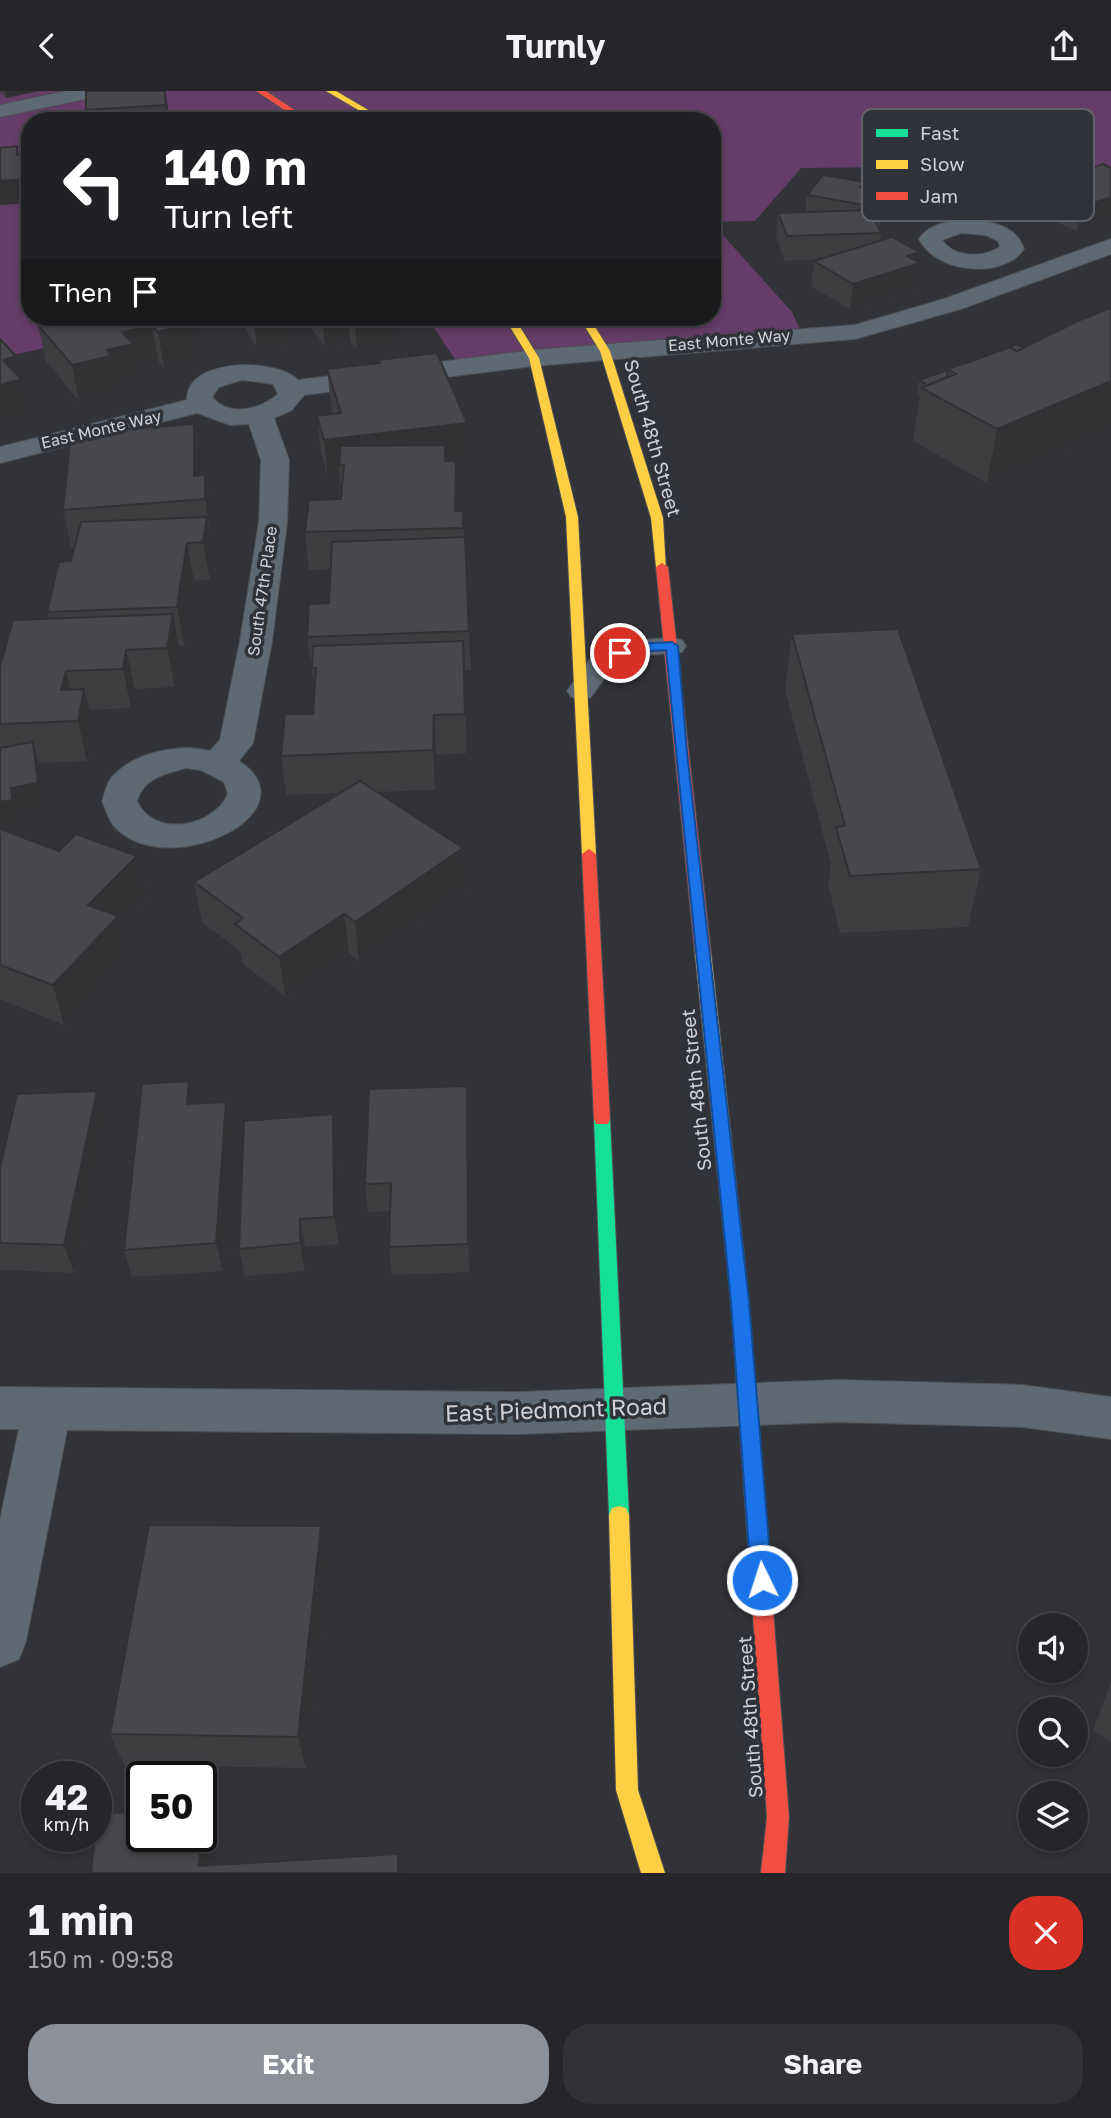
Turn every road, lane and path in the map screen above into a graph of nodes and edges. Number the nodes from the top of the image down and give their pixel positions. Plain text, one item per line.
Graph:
1 (95, 91) edge
2 (260, 91) edge
3 (330, 91) edge
4 (0, 111) edge
5 (293, 112) edge
6 (367, 112) edge
7 (1111, 246) edge
8 (998, 258) dead end
9 (1034, 276) junction
10 (514, 326) edge
11 (590, 326) edge
12 (605, 351) junction
13 (534, 358) junction
14 (292, 389) junction
15 (202, 404) junction
16 (259, 414) junction
17 (0, 455) edge
18 (672, 646) junction
19 (581, 691) junction
20 (219, 762) dead end
21 (749, 1404) junction
22 (48, 1407) junction
23 (0, 1408) edge
24 (616, 1408) junction
25 (1111, 1418) edge
26 (0, 1641) edge
27 (653, 1873) edge
28 (773, 1873) edge

1 - 4 street
2 - 5 main road
3 - 6 main road
7 - 9 street, East Monte Way
8 - 9 street
9 - 12 street, East Monte Way
10 - 13 main road
11 - 12 main road, South 48th Street
12 - 13 street, East Monte Way
12 - 18 main road, South 48th Street
13 - 14 street, East Monte Way
13 - 19 main road
14 - 15 street
14 - 16 street
15 - 16 street
15 - 17 street, East Monte Way
16 - 20 street, South 47th Place
18 - 19 lane
18 - 21 main road, South 48th Street
19 - 24 main road
21 - 24 street, East Piedmont Road
21 - 25 street, East Piedmont Road
21 - 28 main road, South 48th Street
22 - 23 street, East Piedmont Road
22 - 24 street, East Piedmont Road
22 - 26 street
24 - 27 main road

